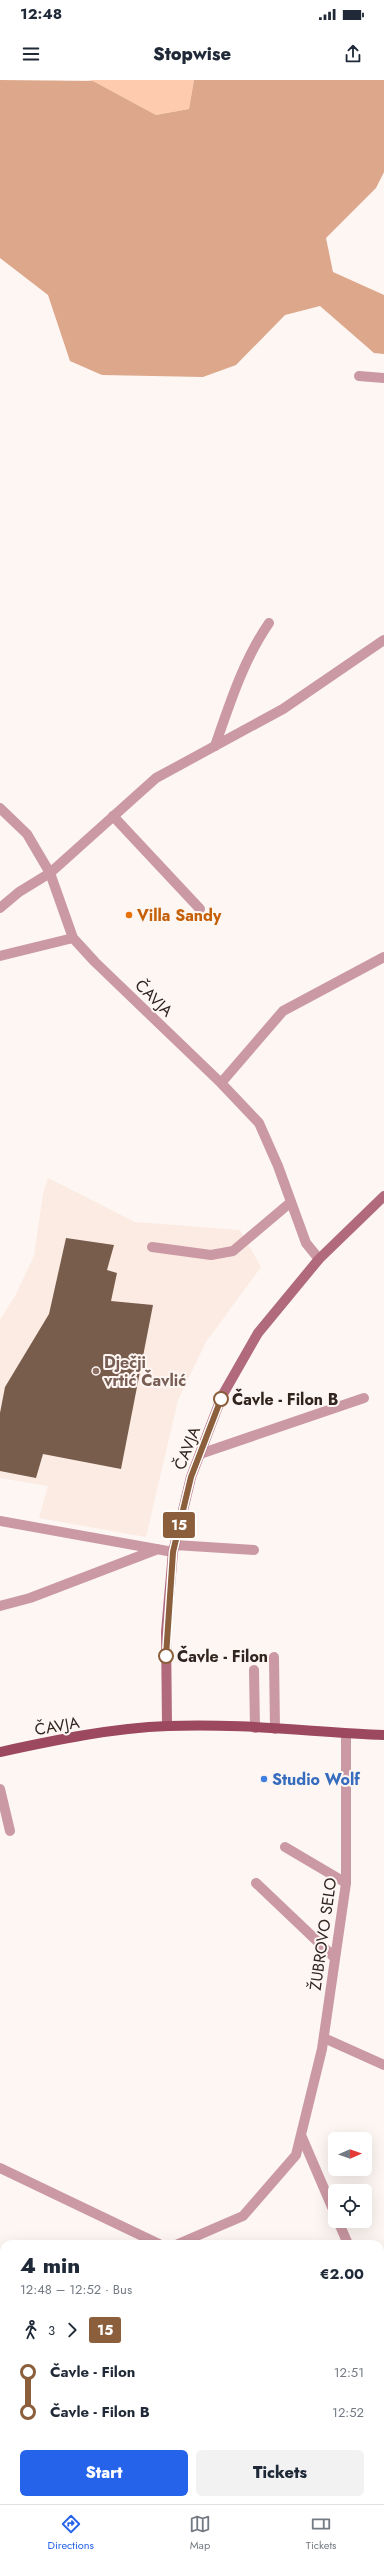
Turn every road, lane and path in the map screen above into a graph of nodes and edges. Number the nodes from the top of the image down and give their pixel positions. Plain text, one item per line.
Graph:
1 (359, 376) dead end
2 (384, 378) edge
3 (269, 623) dead end
4 (384, 640) edge
5 (215, 746) junction
6 (0, 808) edge
7 (113, 816) junction
8 (50, 873) junction
9 (0, 908) edge
10 (200, 909) dead end
11 (73, 938) junction
12 (0, 956) edge
13 (384, 957) edge
14 (221, 1083) junction
15 (384, 1196) edge
16 (291, 1202) junction
17 (152, 1247) dead end
18 (319, 1259) junction
19 (364, 1398) dead end
20 (200, 1454) junction
21 (0, 1521) edge
22 (174, 1548) junction
23 (158, 1549) junction
24 (254, 1550) dead end
25 (0, 1606) edge
26 (274, 1657) dead end
27 (254, 1670) dead end
28 (167, 1726) junction
29 (255, 1728) junction
30 (275, 1729) junction
31 (346, 1734) junction
32 (384, 1735) edge
33 (0, 1752) edge
34 (0, 1789) edge
35 (10, 1831) dead end
36 (285, 1847) dead end
37 (256, 1883) dead end
38 (346, 1884) junction
39 (335, 1958) junction
40 (324, 2038) junction
41 (384, 2065) edge
42 (301, 2135) junction
43 (0, 2168) edge
44 (328, 2198) edge
45 (341, 2228) edge
46 (152, 2240) edge
47 (187, 2240) edge
48 (346, 2240) edge

1 - 2 street
3 - 5 street
4 - 5 street
5 - 7 street
6 - 8 street, ČAVJA
7 - 8 street
7 - 10 street
8 - 9 street
8 - 11 street, ČAVJA
11 - 12 street
11 - 14 street, ČAVJA
13 - 14 street
14 - 16 street, ČAVJA
15 - 18 main road, ČAVJA
16 - 17 street
16 - 18 street, ČAVJA
18 - 20 main road, ČAVJA
19 - 20 street
20 - 22 main road, ČAVJA
21 - 23 street
22 - 23 street
22 - 24 street
22 - 28 main road, ČAVJA
23 - 25 street
26 - 30 street
27 - 29 street
28 - 29 main road, ČAVJA
28 - 33 main road, ČAVJA
29 - 30 main road, ČAVJA
30 - 31 main road, ČAVJA
31 - 32 main road, ČAVJA
31 - 38 street, ŽUBROVO SELO
34 - 35 street
36 - 38 street
37 - 39 street
38 - 39 street, ŽUBROVO SELO
39 - 40 street, ŽUBROVO SELO
40 - 41 street
40 - 42 street, ŽUBROVO SELO
42 - 44 street
42 - 47 street, ŽUBROVO SELO
43 - 46 street
45 - 48 street

